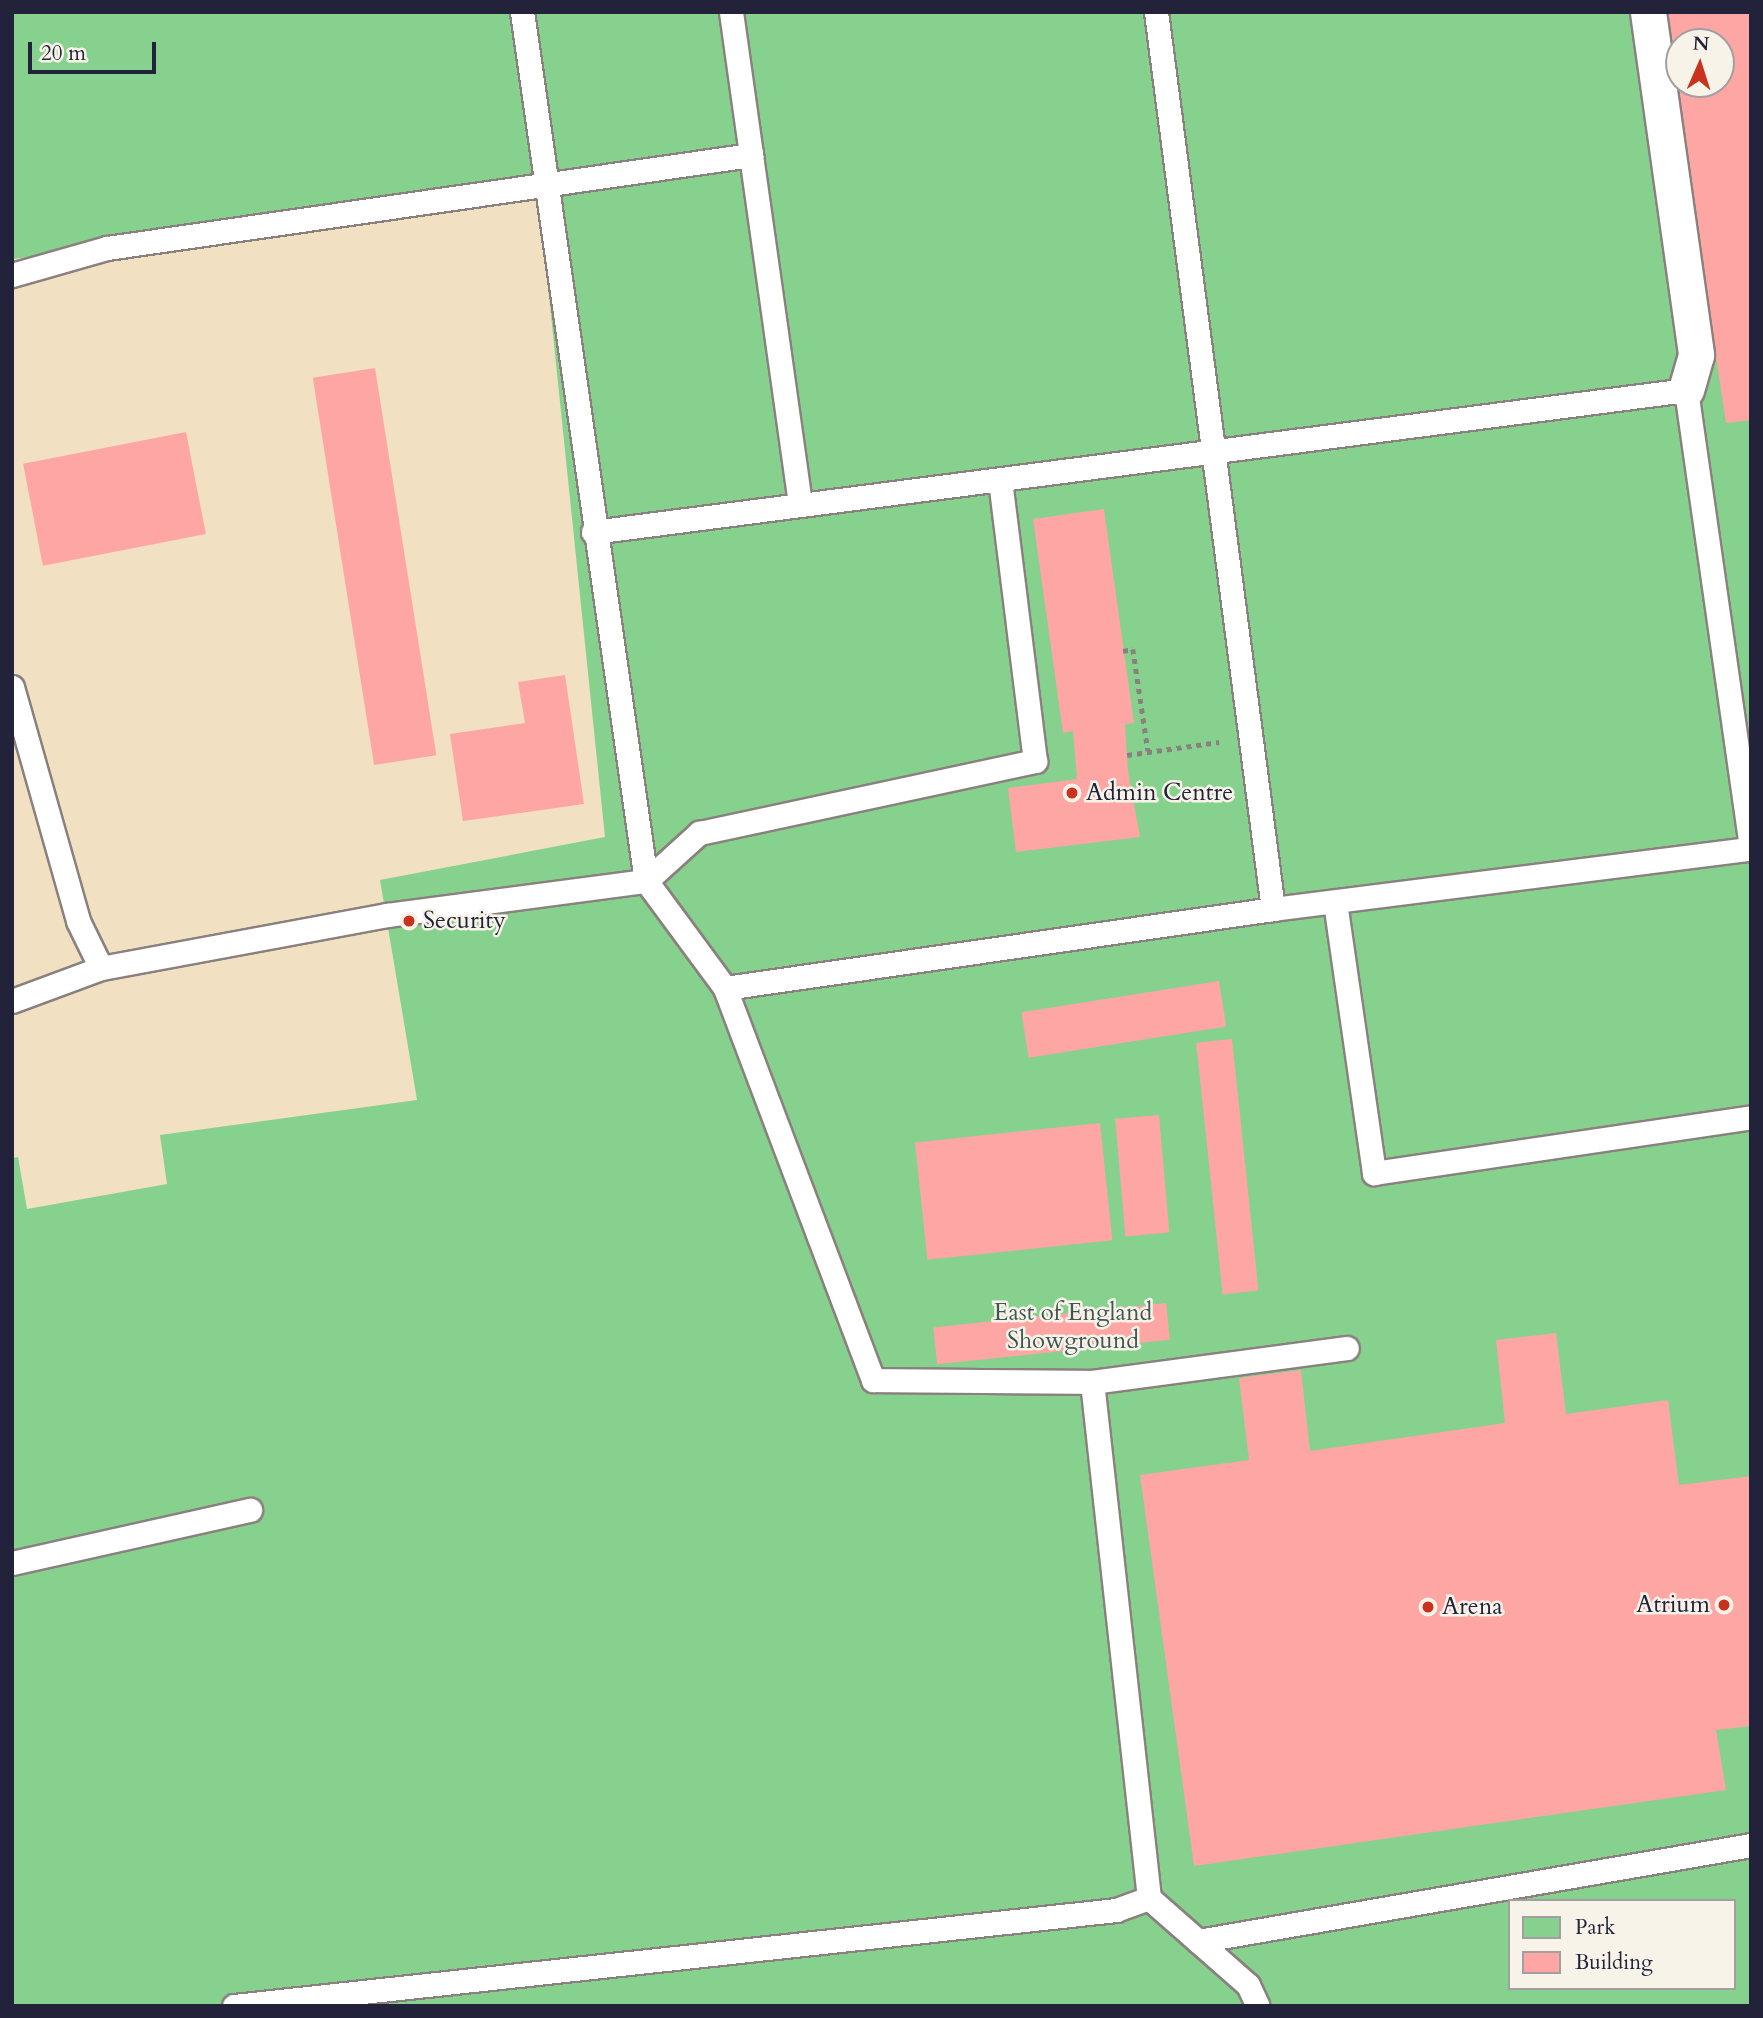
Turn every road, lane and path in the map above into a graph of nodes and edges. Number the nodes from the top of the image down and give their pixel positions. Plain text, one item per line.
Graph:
1 (522, 12) edge
2 (731, 12) edge
3 (1156, 12) edge
4 (1648, 12) edge
5 (751, 155) junction
6 (545, 181) junction
7 (12, 275) edge
8 (1686, 390) junction
9 (1213, 449) junction
10 (1000, 480) junction
11 (800, 505) junction
12 (593, 532) junction
13 (1123, 651) dead end
14 (12, 687) edge
15 (1252, 738) junction
16 (1148, 751) junction
17 (1127, 755) dead end
18 (1751, 849) edge
19 (646, 881) junction
20 (1335, 902) junction
21 (1273, 909) junction
22 (101, 968) junction
23 (725, 988) junction
24 (12, 1001) edge
25 (1751, 1117) edge
26 (1347, 1348) dead end
27 (1093, 1382) junction
28 (250, 1510) dead end
29 (12, 1563) edge
30 (1751, 1845) edge
31 (1149, 1898) junction
32 (1198, 1941) junction
33 (234, 2006) edge
34 (1258, 2006) edge

1 - 6 lane
2 - 5 lane
3 - 9 lane
4 - 8 street
5 - 6 lane
5 - 11 lane
6 - 7 lane
6 - 12 lane
8 - 9 lane
8 - 18 lane
9 - 10 lane
9 - 15 lane
10 - 11 lane
10 - 19 lane
11 - 12 lane
12 - 19 lane
13 - 16 path
14 - 22 lane
15 - 16 path
15 - 21 lane
16 - 17 path
18 - 20 lane
19 - 22 lane
19 - 23 lane
20 - 21 lane
20 - 25 lane
21 - 23 lane
22 - 24 lane
23 - 27 lane
26 - 27 lane
27 - 31 lane
28 - 29 lane
30 - 32 lane
31 - 32 lane
31 - 33 lane
32 - 34 lane

